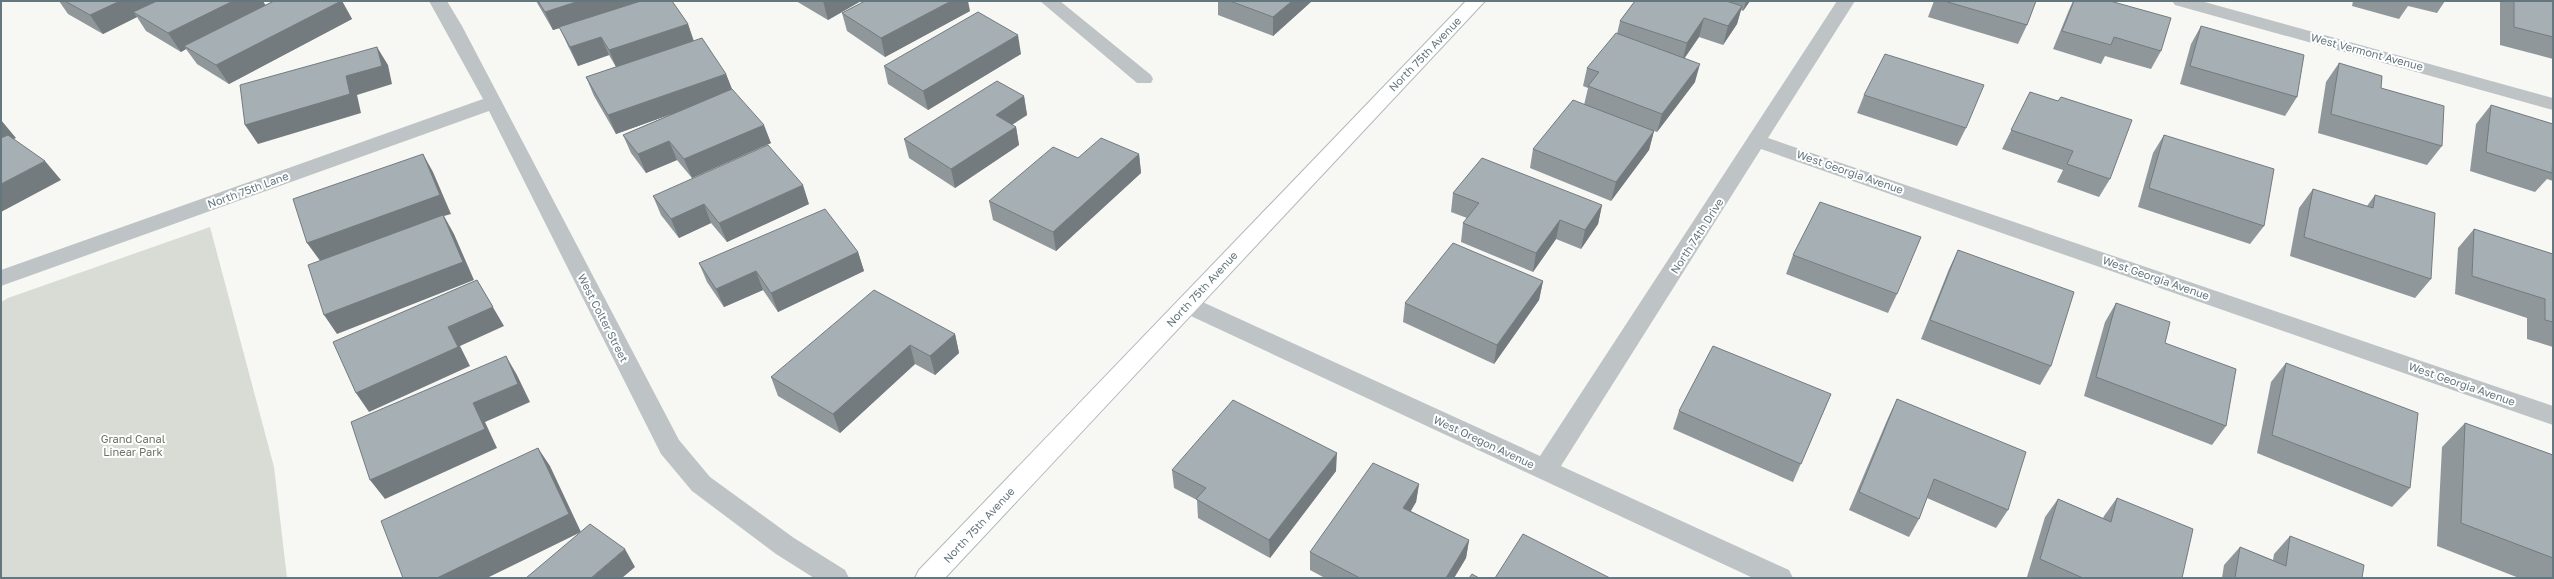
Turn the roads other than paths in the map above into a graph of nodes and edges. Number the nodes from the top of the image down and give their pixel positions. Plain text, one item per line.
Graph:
1 (438, 1) edge
2 (1049, 1) edge
3 (1476, 1) edge
4 (1846, 1) edge
5 (2181, 1) edge
6 (1144, 79) dead end
7 (494, 102) junction
8 (2553, 104) edge
9 (1758, 141) junction
10 (1, 278) edge
11 (1188, 305) junction
12 (2553, 416) edge
13 (1546, 470) junction
14 (836, 578) edge
15 (928, 578) edge
16 (1780, 578) edge

1 - 7 street, West Colter Street
2 - 6 street
3 - 11 main road, North 75th Avenue
4 - 9 street, North 74th Drive
5 - 8 street, West Vermont Avenue
7 - 10 street, North 75th Lane
7 - 14 street, West Colter Street
9 - 12 street, West Georgia Avenue
9 - 13 street, North 74th Drive
11 - 13 street, West Oregon Avenue
11 - 15 main road, North 75th Avenue
13 - 16 street, West Oregon Avenue

